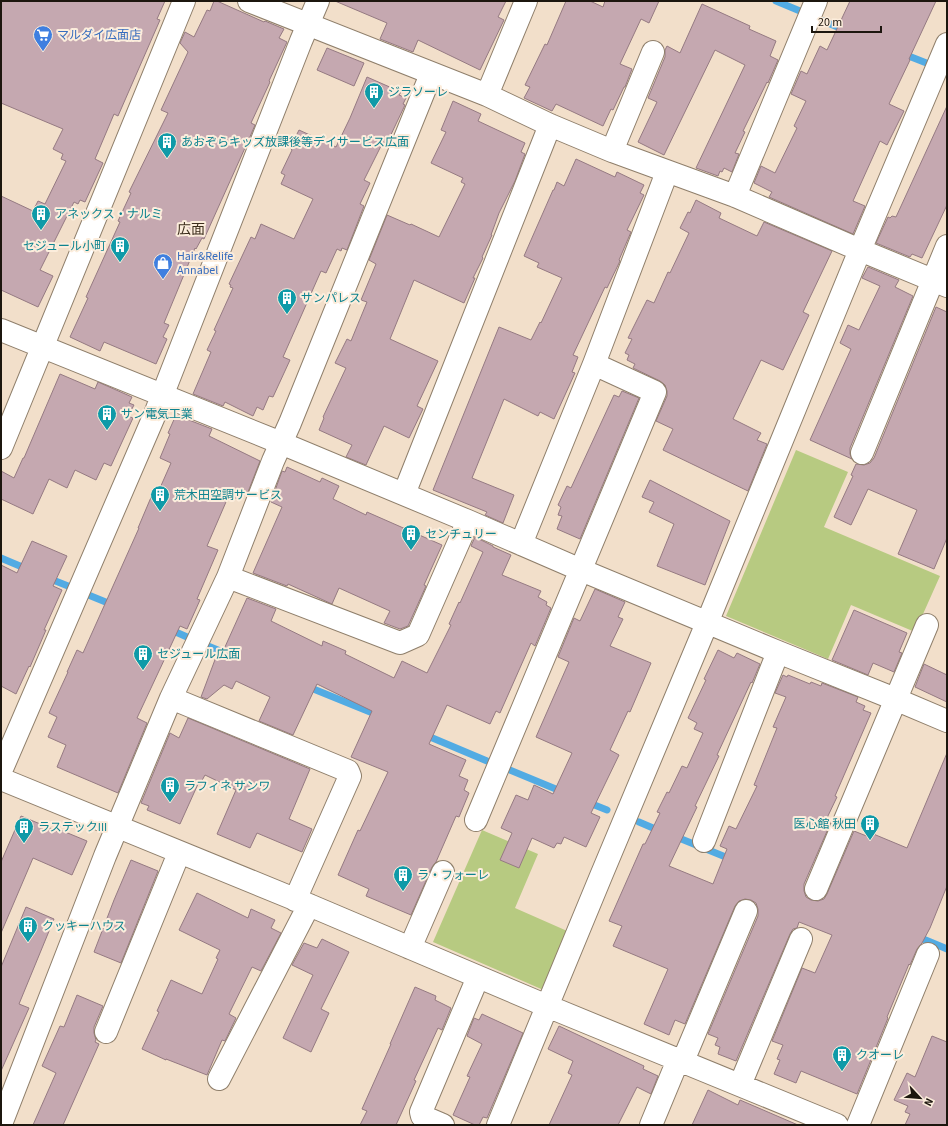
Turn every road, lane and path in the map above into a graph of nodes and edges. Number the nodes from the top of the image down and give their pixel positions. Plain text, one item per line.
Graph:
1 (184, 1) edge
2 (249, 1) edge
3 (318, 1) edge
4 (526, 1) edge
5 (816, 1) edge
6 (308, 25) junction
7 (947, 44) edge
8 (653, 52) dead end
9 (431, 74) junction
10 (487, 96) junction
11 (550, 125) junction
12 (612, 150) junction
13 (667, 172) junction
14 (734, 196) junction
15 (947, 246) edge
16 (860, 250) junction
17 (940, 283) edge
18 (1, 330) edge
19 (43, 347) junction
20 (594, 364) junction
21 (162, 395) junction
22 (282, 443) junction
23 (1, 448) edge
24 (862, 454) dead end
25 (404, 494) junction
26 (468, 521) junction
27 (521, 544) junction
28 (581, 570) junction
29 (228, 577) junction
30 (707, 623) junction
31 (927, 625) dead end
32 (778, 652) junction
33 (171, 698) junction
34 (895, 699) junction
35 (947, 721) edge
36 (1, 771) edge
37 (1, 779) edge
38 (476, 820) dead end
39 (118, 827) junction
40 (704, 841) dead end
41 (179, 853) junction
42 (443, 872) dead end
43 (816, 889) dead end
44 (302, 903) junction
45 (746, 911) dead end
46 (801, 939) dead end
47 (410, 948) junction
48 (928, 954) dead end
49 (478, 977) junction
50 (547, 1006) junction
51 (106, 1032) dead end
52 (680, 1060) junction
53 (220, 1079) dead end
54 (740, 1085) junction
55 (794, 1117) edge
56 (1, 1124) edge
57 (444, 1125) edge
58 (498, 1125) edge
59 (651, 1125) edge
60 (837, 1125) edge
61 (858, 1125) edge

1 - 19 street
2 - 6 street
3 - 6 street
4 - 10 street
5 - 14 street
6 - 9 street
6 - 21 street
7 - 16 street
8 - 12 street
9 - 10 street
9 - 22 street
10 - 11 street
11 - 12 street
11 - 25 street
12 - 13 street
13 - 14 street
13 - 20 street
14 - 16 street
15 - 17 street
16 - 17 street
16 - 30 street
17 - 24 street
18 - 19 street
19 - 21 street
19 - 23 street
20 - 27 street
20 - 28 street
21 - 22 street
21 - 36 street
22 - 25 street
22 - 29 street
25 - 26 street
26 - 27 street
26 - 29 street
27 - 28 street
28 - 30 street
28 - 38 street
29 - 33 street
30 - 32 street
30 - 50 street
31 - 34 street
32 - 34 street
32 - 40 street
33 - 39 street
33 - 44 street
34 - 35 street
34 - 43 street
37 - 39 street
39 - 41 street
39 - 56 street
41 - 44 street
41 - 51 street
42 - 47 street
44 - 47 street
44 - 53 street
45 - 52 street
46 - 54 street
47 - 49 street
48 - 61 street
49 - 50 street
49 - 57 street
50 - 52 street
50 - 58 street
52 - 54 street
52 - 59 street
54 - 55 street
55 - 60 street

